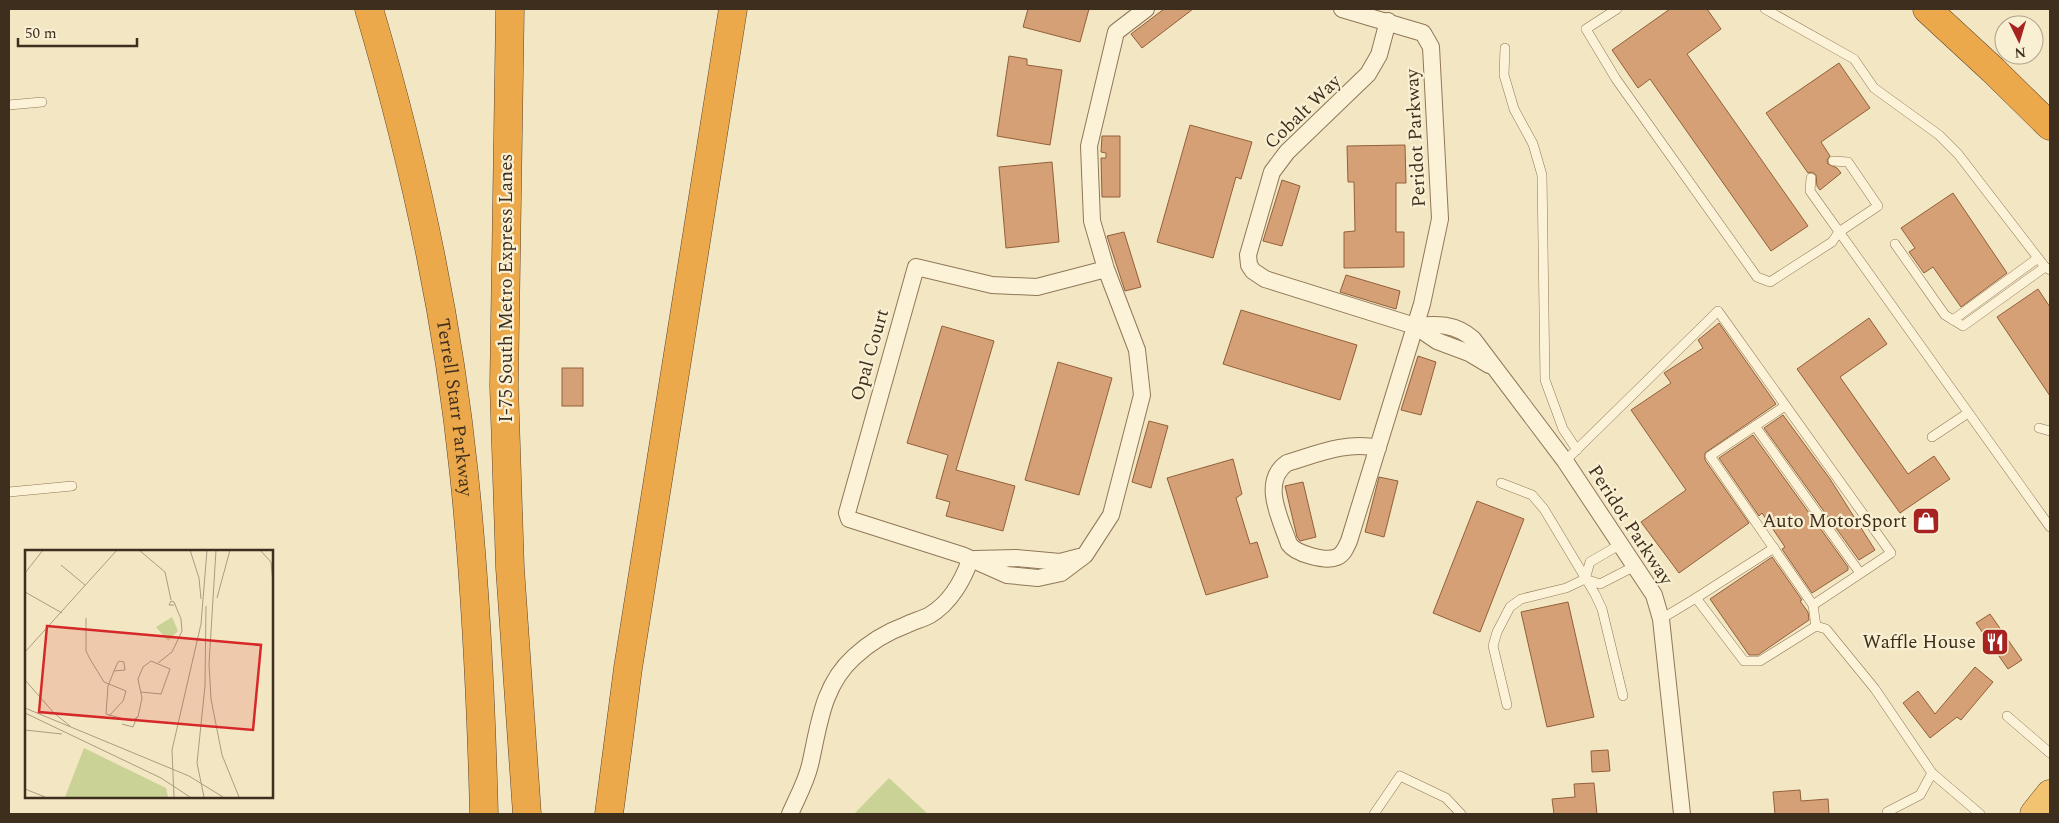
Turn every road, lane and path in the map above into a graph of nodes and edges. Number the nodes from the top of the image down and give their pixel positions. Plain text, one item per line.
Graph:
1 (369, 9) edge
2 (510, 9) edge
3 (733, 9) edge
4 (1123, 9) edge
5 (1146, 9) edge
6 (1342, 9) edge
7 (1617, 9) edge
8 (1765, 9) edge
9 (1927, 9) edge
10 (1388, 22) junction
11 (1116, 32) junction
12 (1505, 48) dead end
13 (42, 102) dead end
14 (9, 105) edge
15 (2050, 126) edge
16 (1833, 161) dead end
17 (1811, 178) dead end
18 (1839, 232) junction
19 (1895, 244) dead end
20 (2038, 258) junction
21 (1106, 269) junction
22 (2048, 269) edge
23 (1953, 320) junction
24 (1415, 326) junction
25 (1785, 406) junction
26 (1968, 413) junction
27 (1755, 426) junction
28 (2039, 428) dead end
29 (2050, 431) edge
30 (1932, 437) dead end
31 (1378, 448) junction
32 (1576, 450) junction
33 (1565, 462) junction
34 (1501, 483) dead end
35 (72, 486) dead end
36 (9, 492) edge
37 (2050, 527) edge
38 (1621, 544) junction
39 (1774, 548) junction
40 (970, 560) junction
41 (1635, 566) junction
42 (510, 568) junction
43 (1860, 573) junction
44 (1584, 578) junction
45 (1696, 598) junction
46 (1813, 605) junction
47 (1661, 619) junction
48 (1816, 626) junction
49 (1623, 696) dead end
50 (1507, 705) dead end
51 (2007, 716) dead end
52 (617, 745) junction
53 (2050, 753) edge
54 (1932, 773) junction
55 (2050, 794) edge
56 (1888, 812) dead end
57 (484, 814) edge
58 (507, 814) edge
59 (527, 814) edge
60 (609, 814) edge
61 (615, 814) edge
62 (790, 814) edge
63 (1374, 814) edge
64 (1461, 814) edge
65 (1682, 814) edge
66 (1980, 814) edge
67 (2034, 814) edge

1 - 57 highway, Terrell Starr Parkway
2 - 42 highway, I-75 South Metro Express Lanes
3 - 52 highway
4 - 11 street
5 - 11 street
6 - 10 street, Peridot Parkway
7 - 18 lane
8 - 20 lane
9 - 15 highway
10 - 24 street, Peridot Parkway
10 - 24 street, Cobalt Way
11 - 21 street
12 - 32 lane
13 - 14 lane
16 - 18 lane
17 - 18 lane
18 - 26 lane
19 - 23 lane
20 - 22 lane
20 - 23 lane
21 - 40 street
21 - 40 street, Opal Court
22 - 23 lane
24 - 31 street
24 - 33 street, Peridot Parkway
25 - 27 lane
25 - 32 lane
25 - 43 lane
26 - 30 lane
26 - 37 lane
27 - 39 lane
27 - 43 lane
28 - 29 lane
31 - 31 street
32 - 33 lane
33 - 38 street, Peridot Parkway
34 - 44 lane
35 - 36 lane
38 - 41 street, Peridot Parkway
38 - 44 lane
39 - 45 lane
39 - 46 lane
40 - 62 street
41 - 44 lane
41 - 47 street, Peridot Parkway
42 - 58 highway
42 - 59 highway
43 - 46 lane
44 - 49 lane
44 - 50 lane
45 - 47 lane
45 - 48 lane
46 - 48 lane
47 - 65 street, Peridot Parkway
48 - 54 lane
51 - 53 lane
52 - 60 highway
52 - 61 highway
54 - 56 lane
54 - 66 lane
55 - 67 highway
63 - 64 lane

